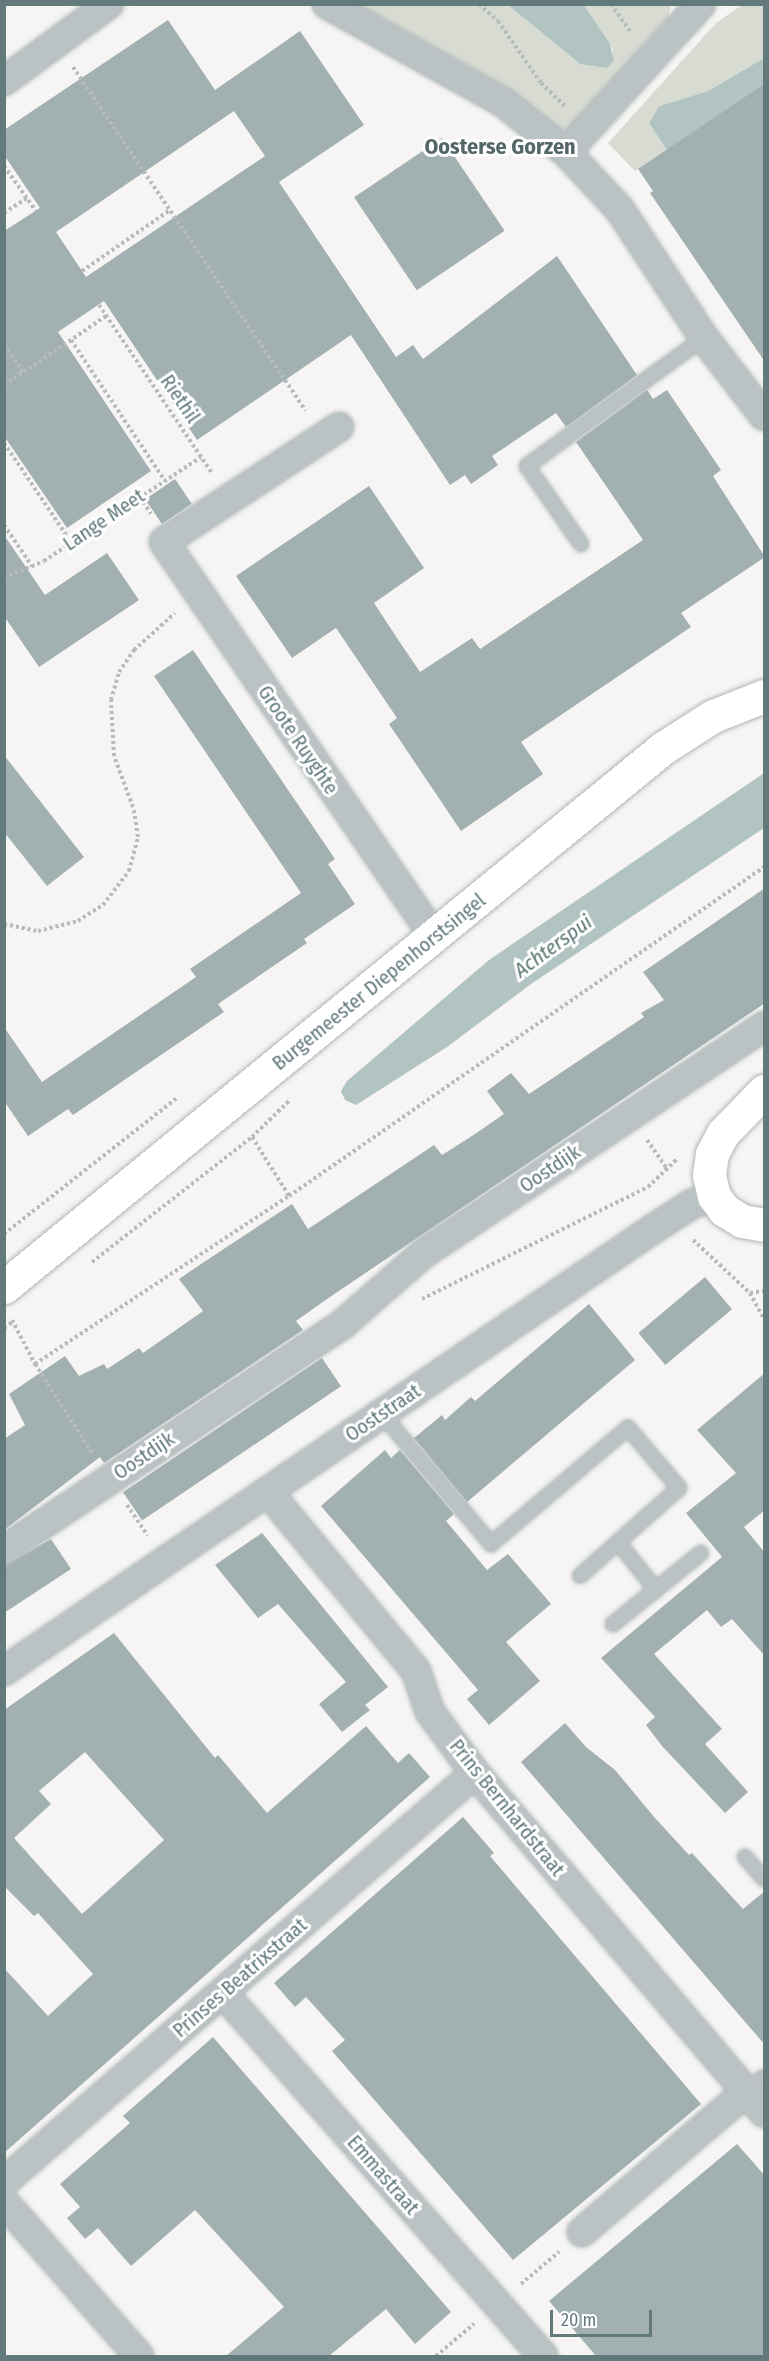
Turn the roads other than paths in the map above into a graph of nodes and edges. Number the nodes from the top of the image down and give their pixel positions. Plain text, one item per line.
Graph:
1 (109, 4) edge
2 (327, 4) edge
3 (694, 7) edge
4 (4, 81) edge
5 (566, 152) junction
6 (704, 338) junction
7 (765, 416) edge
8 (331, 432) road end
9 (581, 543) dead end
10 (765, 696) edge
11 (434, 937) junction
12 (765, 1026) edge
13 (765, 1091) edge
14 (714, 1196) junction
15 (765, 1225) edge
16 (7, 1301) edge
17 (382, 1414) junction
18 (268, 1492) junction
19 (618, 1542) junction
20 (4, 1550) edge
21 (701, 1553) dead end
22 (580, 1575) dead end
23 (656, 1590) junction
24 (613, 1624) dead end
25 (4, 1671) edge
26 (475, 1773) junction
27 (745, 1857) dead end
28 (765, 1879) edge
29 (223, 1993) junction
30 (758, 2094) edge
31 (4, 2182) edge
32 (4, 2202) edge
33 (582, 2232) dead end
34 (139, 2356) edge
35 (543, 2356) edge

1 - 4 street
2 - 5 street
3 - 5 street
5 - 6 street
6 - 7 street
6 - 9 lane
8 - 11 street, Groote Ruyghte
10 - 11 street, Burgemeester Diepenhorstsingel
11 - 16 street, Burgemeester Diepenhorstsingel
12 - 20 street, Oostdijk
13 - 14 street
14 - 15 street
14 - 17 street, Ooststraat
17 - 18 street, Ooststraat
17 - 19 lane
18 - 25 street, Ooststraat
18 - 26 street, Prins Bernhardstraat
19 - 22 lane
19 - 23 lane
21 - 23 lane
23 - 24 lane
26 - 29 street, Prinses Beatrixstraat
26 - 30 street, Prins Bernhardstraat
27 - 28 lane
29 - 31 street, Prinses Beatrixstraat
29 - 35 street, Emmastraat
30 - 33 street
32 - 34 street

